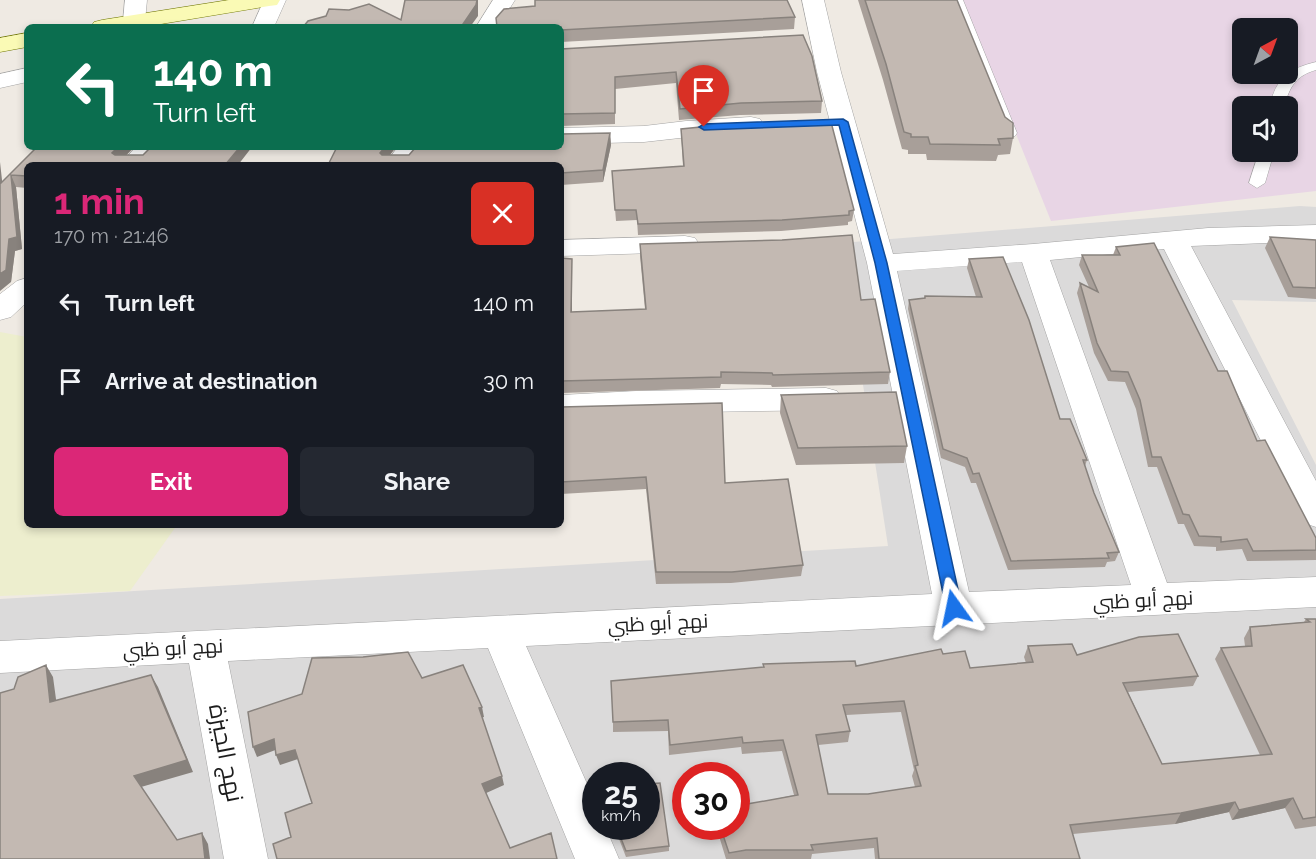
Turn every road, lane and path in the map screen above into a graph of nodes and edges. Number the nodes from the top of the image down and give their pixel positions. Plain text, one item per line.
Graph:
1 (269, 0) edge
2 (275, 0) edge
3 (504, 0) edge
4 (813, 0) edge
5 (957, 0) edge
6 (135, 11) edge
7 (108, 24) edge
8 (264, 24) edge
9 (489, 24) edge
10 (24, 41) edge
11 (0, 45) edge
12 (1316, 66) edge
13 (24, 76) edge
14 (0, 81) edge
15 (1280, 96) edge
16 (774, 124) edge
17 (1010, 133) edge
18 (564, 136) edge
19 (147, 150) edge
20 (410, 150) edge
21 (135, 162) edge
22 (400, 162) edge
23 (1263, 162) edge
24 (1257, 183) dead end
25 (1316, 233) edge
26 (1174, 240) junction
27 (710, 243) edge
28 (564, 248) edge
29 (1033, 253) junction
30 (881, 263) junction
31 (24, 289) edge
32 (0, 310) edge
33 (909, 396) junction
34 (564, 406) edge
35 (1316, 514) edge
36 (1316, 592) edge
37 (1154, 599) junction
38 (954, 608) junction
39 (501, 632) junction
40 (206, 647) junction
41 (0, 657) edge
42 (246, 859) edge
43 (597, 859) edge

1 - 6 main road
2 - 8 street
3 - 9 street
4 - 30 street
5 - 17 lane
6 - 7 main road
10 - 11 main road
12 - 15 lane
13 - 14 street
16 - 18 street
19 - 21 street
20 - 22 street
23 - 24 lane
25 - 26 street
26 - 29 street
26 - 35 street
27 - 28 street
29 - 30 street
29 - 37 street
30 - 33 street
31 - 32 street
33 - 34 street
33 - 38 street
36 - 37 street, نهج أبو ظبي
37 - 38 street, نهج أبو ظبي
38 - 39 street, نهج أبو ظبي
39 - 40 street, نهج أبو ظبي
39 - 43 street
40 - 41 street, نهج أبو ظبي
40 - 42 street, نهج الجيزة

